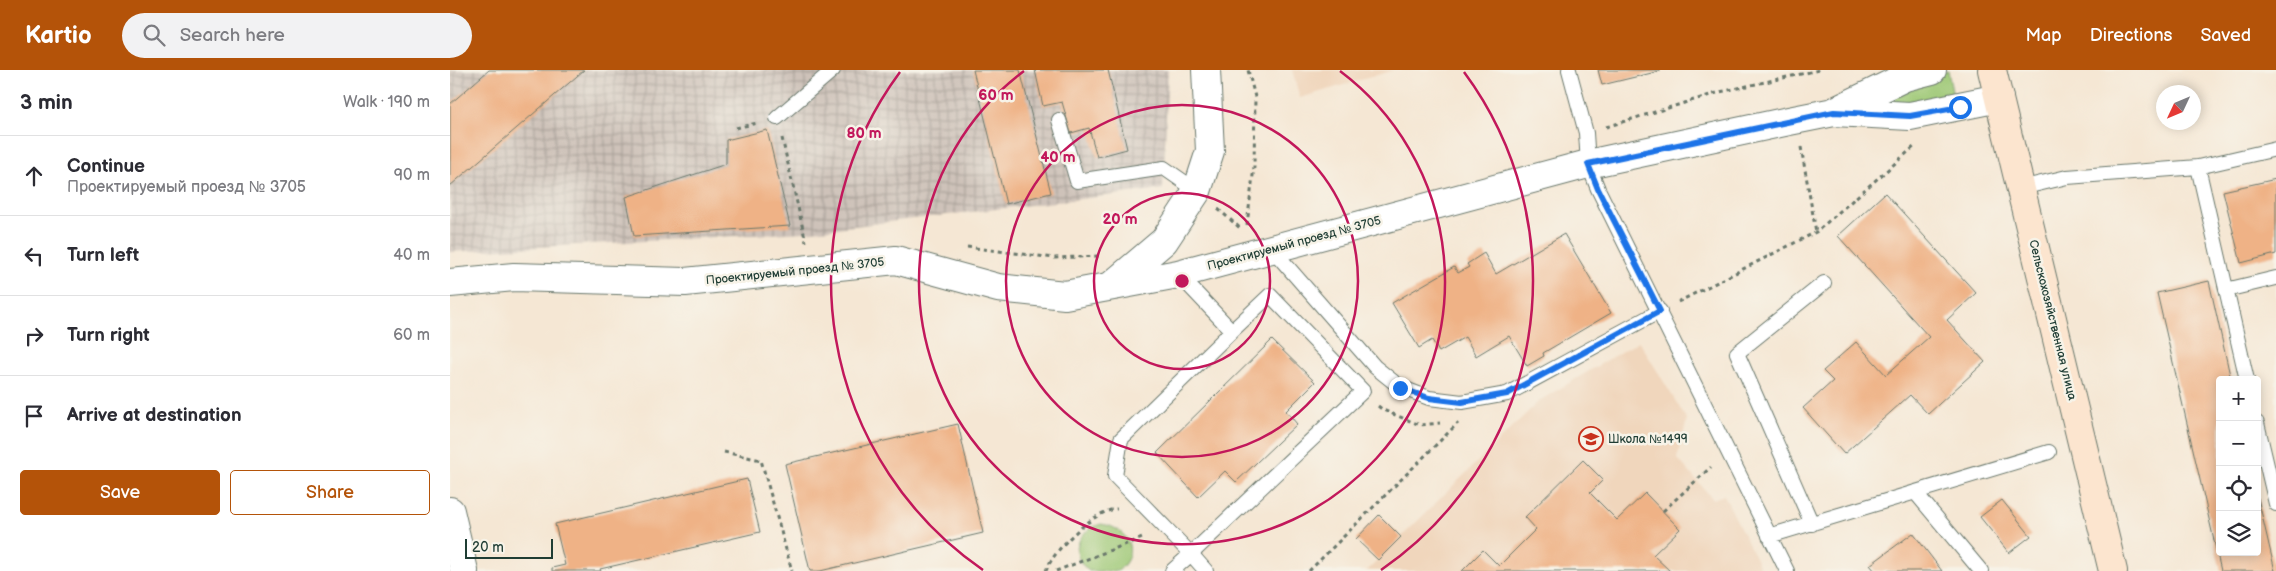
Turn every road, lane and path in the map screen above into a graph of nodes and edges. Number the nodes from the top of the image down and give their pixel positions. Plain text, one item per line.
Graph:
1 (833, 70) edge
2 (1206, 70) edge
3 (1248, 70) edge
4 (1569, 70) edge
5 (1932, 70) edge
6 (1992, 70) edge
7 (1999, 98) junction
8 (1834, 112) junction
9 (777, 118) junction
10 (1059, 120) dead end
11 (736, 128) dead end
12 (1919, 142) dead end
13 (1801, 144) dead end
14 (2276, 149) edge
15 (1588, 164) junction
16 (2198, 167) junction
17 (2021, 188) junction
18 (1196, 191) junction
19 (1816, 232) junction
20 (1246, 233) dead end
21 (808, 247) dead end
22 (1272, 249) junction
23 (1178, 274) junction
24 (2276, 278) edge
25 (450, 282) edge
26 (1824, 283) dead end
27 (1110, 287) junction
28 (2226, 290) junction
29 (1660, 311) junction
30 (1232, 331) junction
31 (2246, 376) edge
32 (1460, 421) dead end
33 (2261, 440) edge
34 (724, 452) dead end
35 (2048, 452) dead end
36 (1697, 480) dead end
37 (1916, 492) junction
38 (2276, 504) edge
39 (1120, 509) dead end
40 (450, 511) edge
41 (1663, 511) dead end
42 (1812, 524) junction
43 (1769, 536) junction
44 (1128, 544) dead end
45 (1191, 554) junction
46 (2110, 570) edge
47 (464, 571) edge
48 (792, 571) edge
49 (1046, 571) edge
50 (1056, 571) edge
51 (1172, 571) edge
52 (1206, 571) edge
53 (1310, 571) edge
54 (1787, 571) edge
55 (1981, 571) edge

1 - 9 lane
2 - 18 street
3 - 20 path
4 - 15 lane
5 - 8 street, Проектируемый проезд № 3705
6 - 7 main road, Сельскохозяйственная улица
7 - 8 street, Проектируемый проезд № 3705
7 - 17 main road, Сельскохозяйственная улица
8 - 15 street, Проектируемый проезд № 3705
9 - 11 path
9 - 21 path
10 - 18 lane
12 - 19 path
13 - 19 path
14 - 16 lane
15 - 22 street, Проектируемый проезд № 3705
15 - 29 lane
16 - 17 lane
16 - 28 lane
17 - 46 main road, Сельскохозяйственная улица
18 - 27 street
19 - 29 path
22 - 23 street, Проектируемый проезд № 3705
22 - 29 lane
23 - 27 street, Проектируемый проезд № 3705
23 - 30 lane
24 - 28 lane
25 - 27 street, Проектируемый проезд № 3705
26 - 42 lane
28 - 31 lane
29 - 43 lane
30 - 45 lane
30 - 45 lane
32 - 53 path
33 - 38 lane
34 - 48 path
35 - 37 lane
36 - 41 path
37 - 42 lane
37 - 55 lane
39 - 49 path
40 - 47 street
42 - 43 lane
43 - 54 lane
44 - 50 path
45 - 51 lane
45 - 52 lane

